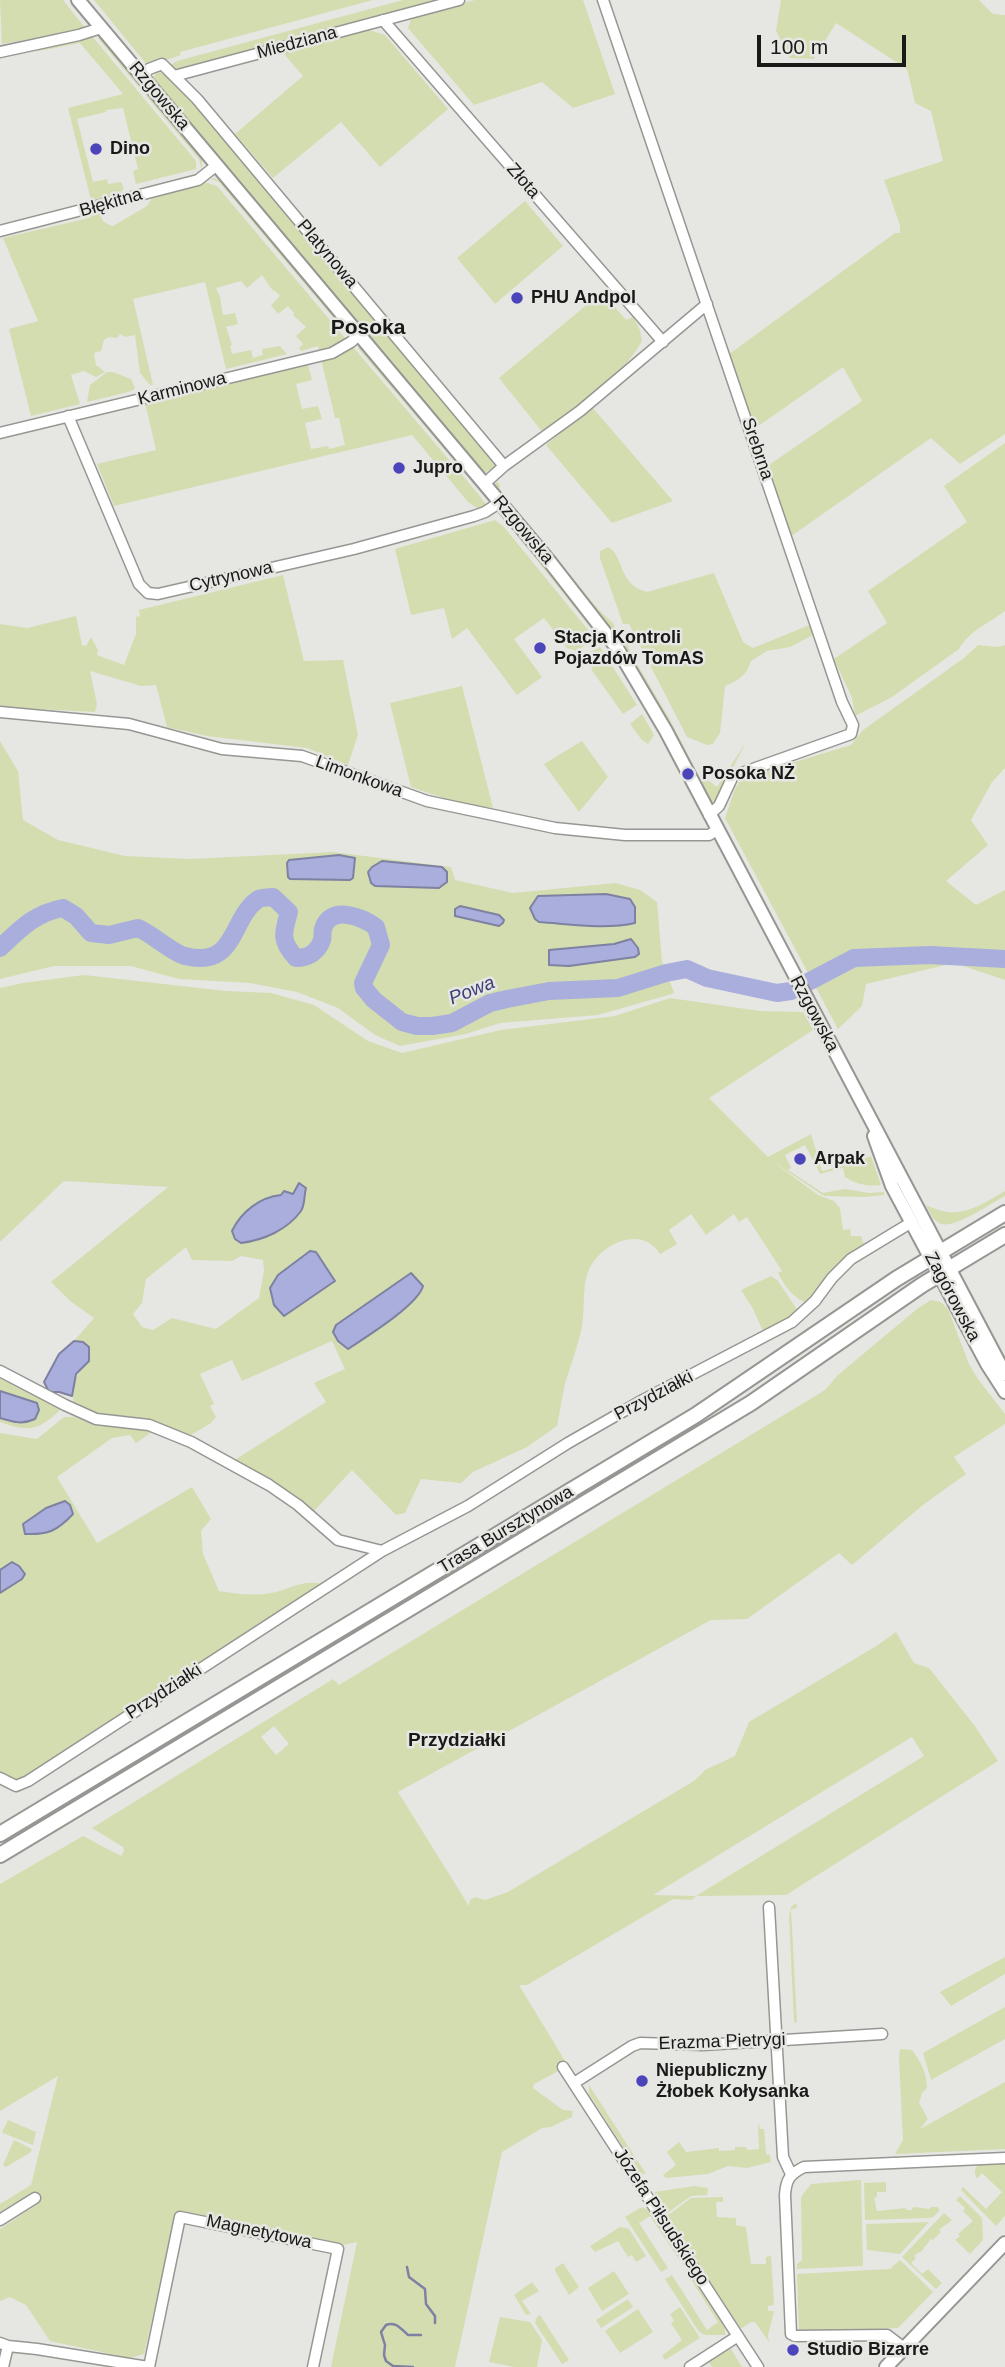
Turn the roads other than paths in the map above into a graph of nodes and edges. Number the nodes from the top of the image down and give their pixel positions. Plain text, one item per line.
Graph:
1 (78, 0) edge
2 (458, 0) edge
3 (603, 0) edge
4 (383, 20) junction
5 (101, 27) junction
6 (0, 52) edge
7 (142, 76) junction
8 (174, 76) junction
9 (217, 165) junction
10 (0, 231) edge
11 (707, 304) junction
12 (359, 334) junction
13 (663, 342) junction
14 (68, 416) junction
15 (0, 433) edge
16 (504, 466) junction
17 (484, 484) junction
18 (499, 503) junction
19 (0, 712) edge
20 (709, 815) junction
21 (717, 830) junction
22 (907, 1199) junction
23 (1005, 1213) edge
24 (912, 1222) junction
25 (1005, 1235) edge
26 (936, 1254) junction
27 (945, 1271) junction
28 (0, 1371) edge
29 (1005, 1374) edge
30 (1005, 1392) edge
31 (382, 1551) junction
32 (0, 1779) edge
33 (0, 1834) edge
34 (0, 1855) edge
35 (769, 1907) dead end
36 (882, 2034) dead end
37 (777, 2041) junction
38 (563, 2067) dead end
39 (574, 2083) junction
40 (1005, 2158) edge
41 (791, 2174) junction
42 (35, 2198) dead end
43 (0, 2220) edge
44 (1005, 2243) edge
45 (738, 2336) junction
46 (4, 2345) edge
47 (904, 2347) junction
48 (3, 2367) edge
49 (148, 2367) edge
50 (313, 2367) edge
51 (690, 2367) edge
52 (758, 2367) edge
53 (886, 2367) edge

1 - 5 street, Rzgowska
2 - 4 street, Miedziana
3 - 11 street, Srebrna
4 - 8 street, Miedziana
4 - 13 street, Złota
5 - 6 street
5 - 7 street, Rzgowska
7 - 8 street, Miedziana
7 - 9 street, Rzgowska
8 - 16 street, Platynowa
9 - 10 street, Błękitna
9 - 12 street, Rzgowska
11 - 13 street
11 - 20 street, Srebrna
12 - 14 street, Karminowa
12 - 17 street, Rzgowska
13 - 16 street
14 - 15 street, Karminowa
14 - 18 street, Cytrynowa
16 - 17 street
17 - 18 street, Rzgowska
18 - 20 street, Rzgowska
19 - 21 street, Limonkowa
20 - 21 street, Rzgowska
21 - 22 street, Rzgowska
22 - 24 street, Zagórowska
22 - 26 street, Zagórowska
23 - 26 main road, Trasa Bursztynowa
24 - 26 street, Zagórowska
24 - 31 street, Przydziałki
25 - 27 main road, Trasa Bursztynowa
26 - 27 street, Zagórowska
26 - 33 main road, Trasa Bursztynowa
27 - 29 street, Zagórowska
27 - 30 street, Zagórowska
27 - 34 main road, Trasa Bursztynowa
28 - 31 street
31 - 32 street, Przydziałki
35 - 37 street
36 - 37 street, Erazma Pietrygi
37 - 39 street, Erazma Pietrygi
37 - 41 street
38 - 39 street, Józefa Piłsudskiego
39 - 45 street, Józefa Piłsudskiego
40 - 41 street
41 - 47 street
42 - 43 street
44 - 47 street
45 - 51 street
45 - 52 street, Józefa Piłsudskiego
46 - 48 street
46 - 49 street
47 - 53 street
49 - 50 street, Magnetytowa

